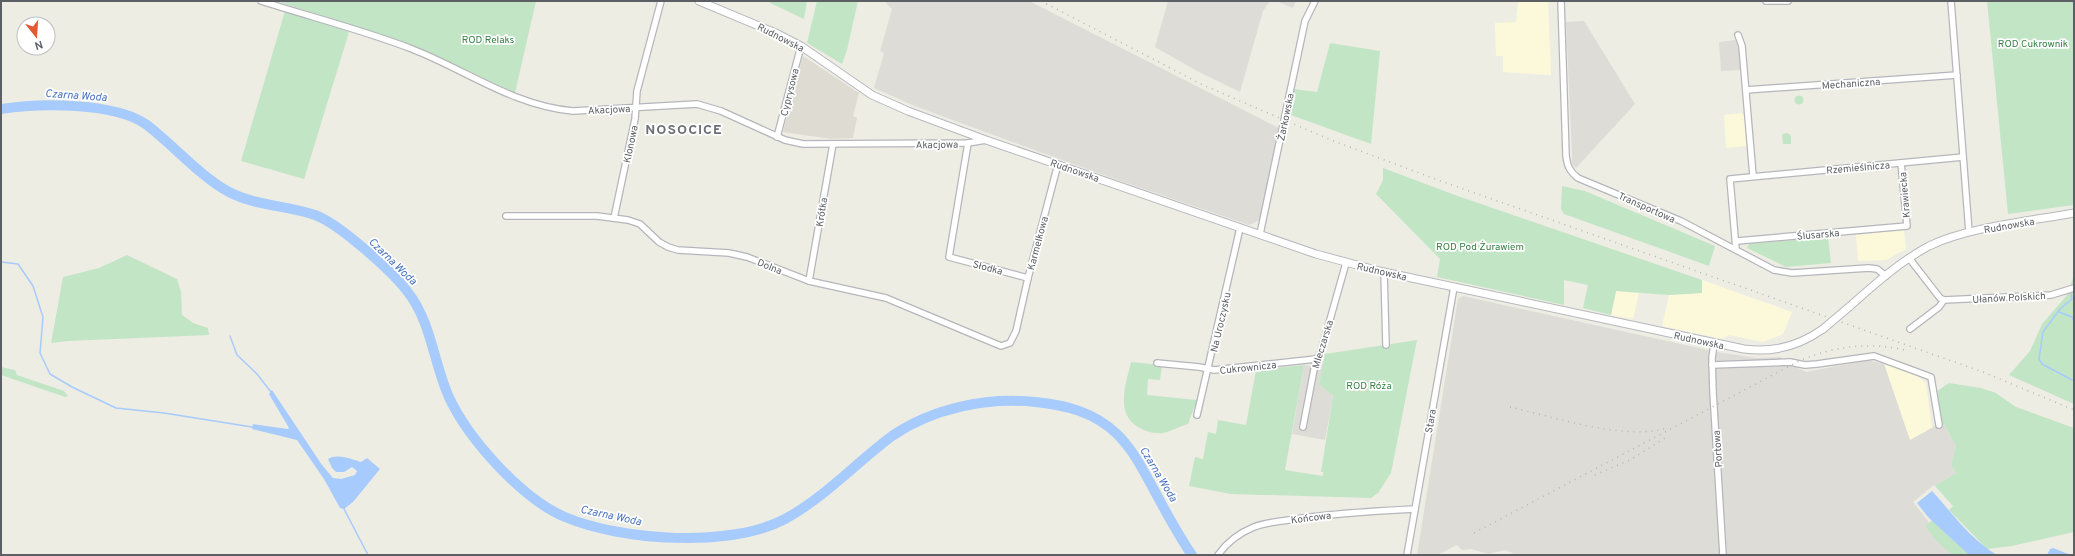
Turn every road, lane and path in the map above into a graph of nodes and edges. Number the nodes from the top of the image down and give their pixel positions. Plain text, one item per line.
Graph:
1 (262, 1) edge
2 (661, 1) edge
3 (699, 1) edge
4 (1315, 1) edge
5 (1561, 1) edge
6 (1766, 1) edge
7 (1788, 1) edge
8 (1951, 1) edge
9 (1738, 34) dead end
10 (801, 46) junction
11 (1957, 75) junction
12 (1746, 90) junction
13 (636, 107) junction
14 (777, 137) junction
15 (986, 140) junction
16 (968, 143) junction
17 (832, 144) junction
18 (1963, 157) junction
19 (1901, 163) junction
20 (1058, 164) junction
21 (1753, 176) junction
22 (2074, 213) edge
23 (506, 216) dead end
24 (614, 218) junction
25 (1907, 226) joint
26 (1240, 228) junction
27 (1969, 232) junction
28 (1260, 234) junction
29 (1737, 241) junction
30 (1736, 249) junction
31 (949, 257) joint
32 (1909, 258) junction
33 (1346, 263) junction
34 (1384, 272) junction
35 (1886, 276) junction
36 (1028, 278) junction
37 (809, 281) junction
38 (1454, 288) junction
39 (2074, 288) edge
40 (1944, 300) junction
41 (1018, 322) joint
42 (1910, 329) dead end
43 (1714, 344) junction
44 (1386, 345) dead end
45 (1316, 359) junction
46 (1157, 362) dead end
47 (1712, 365) junction
48 (1209, 370) junction
49 (1197, 415) dead end
50 (1939, 425) dead end
51 (1303, 427) dead end
52 (1415, 509) junction
53 (1218, 555) edge
54 (1407, 555) edge
55 (1723, 555) edge

1 - 13 street, Akacjowa
2 - 13 street, Klonowa
3 - 10 main road, Rudnowska
4 - 28 street, Żarkowska
5 - 30 street, Transportowa
6 - 7 street
8 - 11 street
9 - 12 street
10 - 14 street, Cyprysowa
10 - 15 main road, Rudnowska
11 - 12 street, Mechaniczna
11 - 18 street
12 - 21 street
13 - 14 street, Akacjowa
13 - 24 street, Klonowa
14 - 17 street, Akacjowa
15 - 16 street, Akacjowa
15 - 20 main road, Rudnowska
16 - 17 street, Akacjowa
16 - 31 street, Akacjowa
17 - 37 street, Krótka
18 - 19 street, Rzemieślnicza
18 - 27 street
19 - 21 street, Rzemieślnicza
19 - 25 street, Krawiecka
20 - 26 main road, Rudnowska
20 - 36 street, Karmelkowa
21 - 29 street, Rzemieślnicza
22 - 27 main road, Rudnowska
23 - 24 street, Dolna
24 - 37 street, Dolna
25 - 29 street, Ślusarska
26 - 28 main road, Rudnowska
26 - 48 street, Na Uroczysku
27 - 32 main road, Rudnowska
28 - 33 main road, Rudnowska
29 - 30 street
30 - 35 street, Transportowa
31 - 36 street, Słodka
32 - 35 main road, Rudnowska
32 - 40 street
33 - 34 main road, Rudnowska
33 - 45 street, Mleczarska
34 - 38 main road, Rudnowska
34 - 44 street
35 - 43 main road, Rudnowska, bridge
36 - 41 street, Karmelkowa
37 - 41 street, Dolna
38 - 43 main road, Rudnowska
38 - 52 street, Stara
39 - 40 street, Ułanów Polskich
40 - 42 street
43 - 47 street, Portowa
45 - 48 street, Cukrownicza
45 - 51 street, Mleczarska
46 - 48 street, Cukrownicza
47 - 50 street
47 - 55 street, Portowa
48 - 49 street, Na Uroczysku
52 - 53 street, Końcowa
52 - 54 street, Stara

